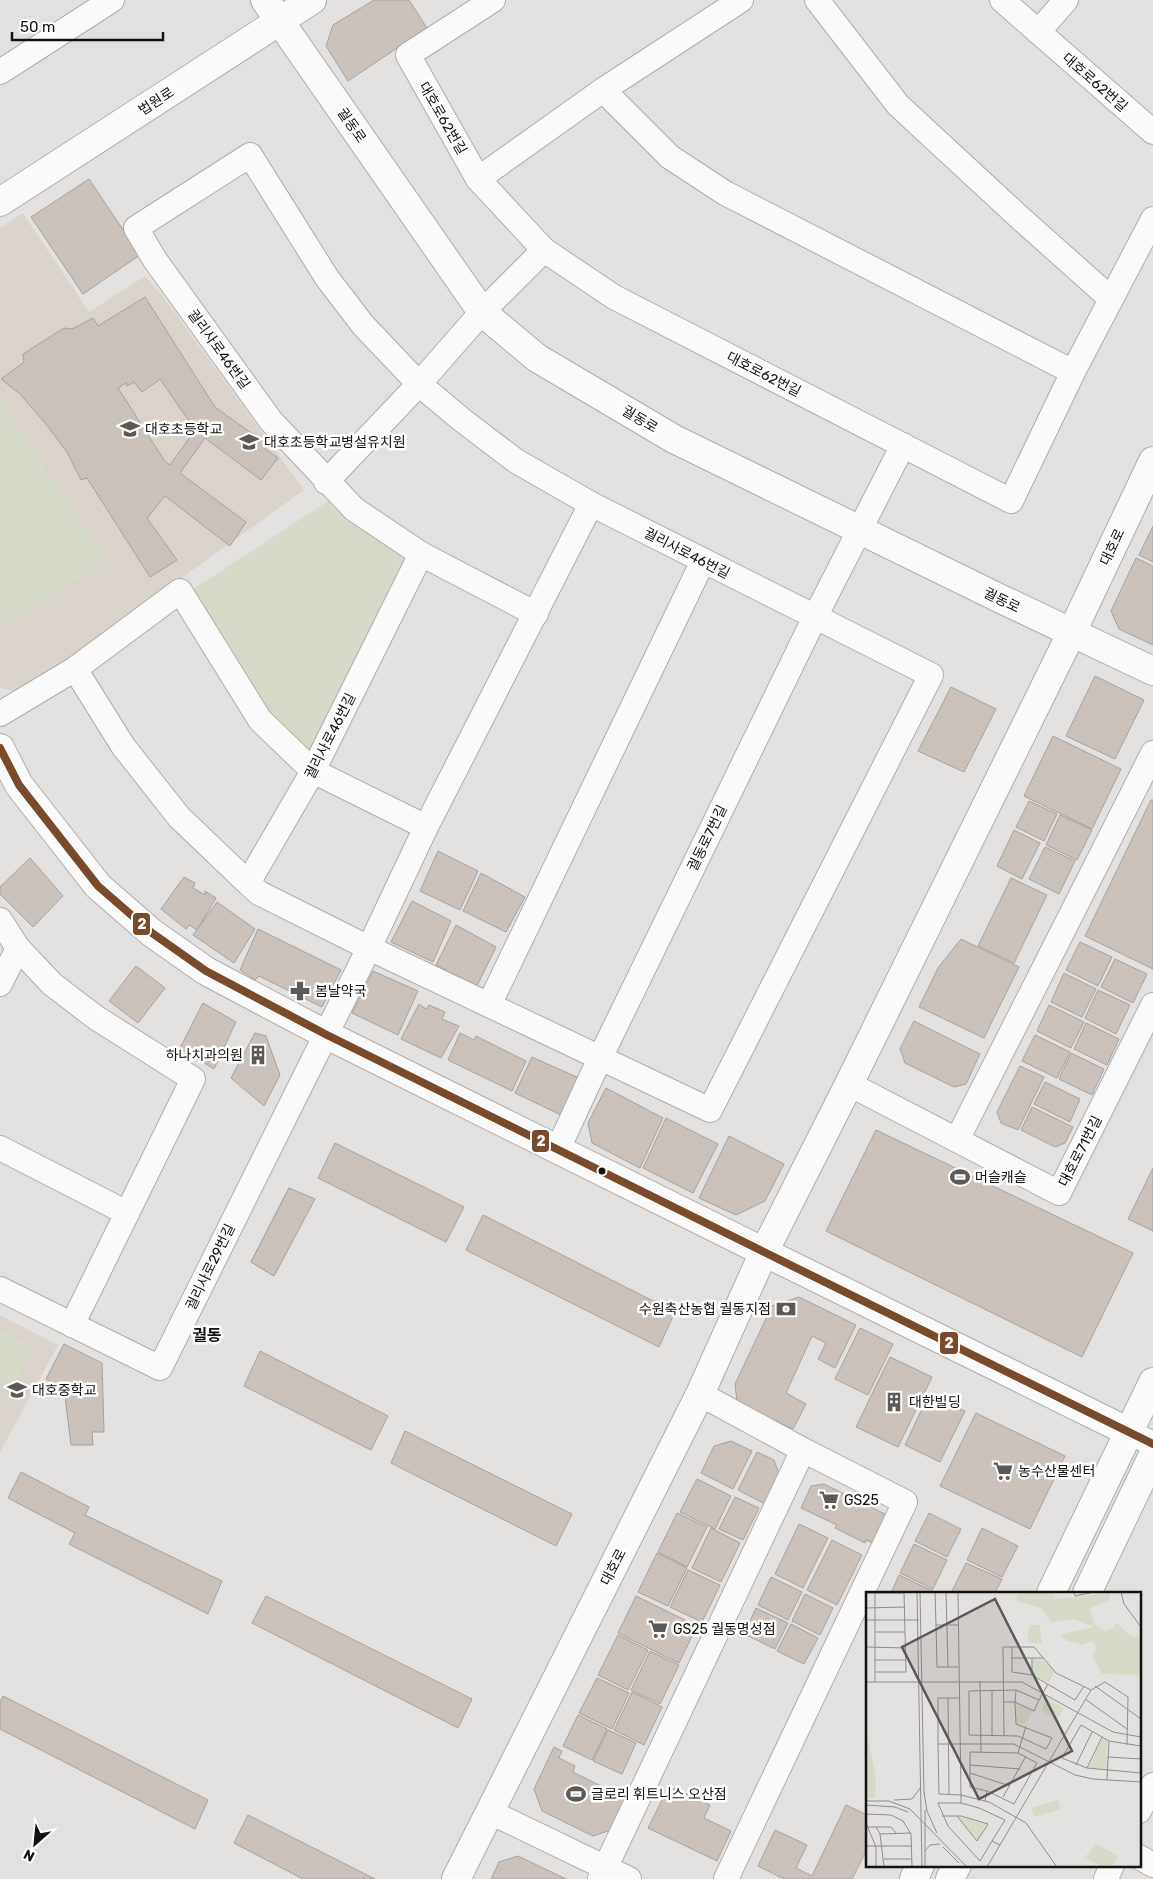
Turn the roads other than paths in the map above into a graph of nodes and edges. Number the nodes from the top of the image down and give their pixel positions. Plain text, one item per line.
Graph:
1 (112, 0) edge
2 (312, 0) edge
3 (493, 0) edge
4 (740, 0) edge
5 (817, 0) edge
6 (1002, 0) edge
7 (1066, 0) edge
8 (273, 10) edge
9 (1038, 32) junction
10 (0, 72) edge
11 (603, 90) junction
12 (1153, 132) edge
13 (478, 178) junction
14 (0, 202) edge
15 (1153, 219) edge
16 (544, 250) junction
17 (1110, 298) junction
18 (482, 312) junction
19 (1072, 372) junction
20 (419, 384) junction
21 (903, 445) junction
22 (1153, 461) edge
23 (326, 482) junction
24 (591, 504) junction
25 (859, 529) junction
26 (421, 554) junction
27 (703, 561) junction
28 (536, 614) junction
29 (815, 617) junction
30 (1072, 632) junction
31 (75, 669) junction
32 (1153, 671) edge
33 (0, 714) edge
34 (0, 748) edge
35 (1153, 753) edge
36 (313, 771) junction
37 (426, 827) junction
38 (248, 883) junction
39 (0, 920) edge
40 (18, 948) junction
41 (369, 948) junction
42 (0, 984) edge
43 (488, 1005) junction
44 (1153, 1006) edge
45 (325, 1034) junction
46 (600, 1058) junction
47 (849, 1084) junction
48 (957, 1140) junction
49 (0, 1148) edge
50 (558, 1148) junction
51 (127, 1212) junction
52 (764, 1252) junction
53 (0, 1288) edge
54 (72, 1325) junction
55 (1153, 1382) edge
56 (700, 1394) junction
57 (1129, 1432) junction
58 (1153, 1444) edge
59 (803, 1450) junction
60 (1153, 1455) edge
61 (1051, 1592) edge
62 (1087, 1592) edge
63 (1153, 1785) edge
64 (1140, 1809) edge
65 (490, 1812) junction
66 (1140, 1858) edge
67 (1153, 1865) edge
68 (920, 1866) edge
69 (956, 1866) edge
70 (1112, 1866) edge
71 (603, 1873) edge
72 (456, 1879) edge
73 (629, 1879) edge
74 (726, 1879) edge
75 (914, 1879) edge
76 (950, 1879) edge
77 (1106, 1879) edge

1 - 10 street
2 - 8 street, 법원로
3 - 13 street, 대호로62번길
4 - 11 street
5 - 17 street
6 - 9 street, 대호로62번길
7 - 9 street
8 - 14 street, 법원로
8 - 18 street, 궐동로
9 - 12 street, 대호로62번길
11 - 13 street
11 - 19 street
13 - 16 street, 대호로62번길
15 - 17 street, 대호로62번길
16 - 18 street
16 - 21 street, 대호로62번길
17 - 19 street, 대호로62번길
18 - 20 street
18 - 25 street, 궐동로
19 - 21 street, 대호로62번길
20 - 23 street
20 - 23 street, 궐리사로46번길
20 - 24 street, 궐리사로46번길
21 - 25 street, 궐동로7번길
22 - 30 street, 대호로
23 - 26 street, 궐리사로46번길
24 - 27 street, 궐리사로46번길
24 - 28 street
25 - 29 street, 궐동로7번길
25 - 30 street, 궐동로
26 - 28 street
26 - 36 street, 궐리사로46번길
27 - 29 street, 궐리사로46번길
27 - 43 street
28 - 37 street
29 - 46 street, 궐동로7번길
29 - 46 street, 궐리사로46번길
30 - 32 street, 궐동로
30 - 47 street, 대호로
31 - 33 street
31 - 36 street
31 - 38 street
34 - 45 street
35 - 48 street
36 - 37 street
36 - 38 street, 궐리사로46번길
37 - 41 street
38 - 41 street
39 - 40 street
40 - 42 street
40 - 51 street
41 - 43 street
41 - 45 street
43 - 46 street
44 - 48 street, 대호로71번길
45 - 50 street
45 - 54 street, 궐리사로29번길
46 - 50 street, 궐동로7번길
47 - 48 street, 대호로71번길
47 - 52 street, 대호로
49 - 51 street
50 - 52 street
51 - 54 street
52 - 56 street, 대호로
52 - 57 street
53 - 54 street, 궐리사로29번길
55 - 57 street
56 - 59 street
56 - 65 street, 대호로
57 - 58 street
57 - 61 street
59 - 71 street
59 - 74 street
60 - 62 street
63 - 64 street
65 - 71 street
65 - 72 street, 대호로
66 - 67 street
68 - 75 street
69 - 76 street
70 - 77 street
71 - 73 street

